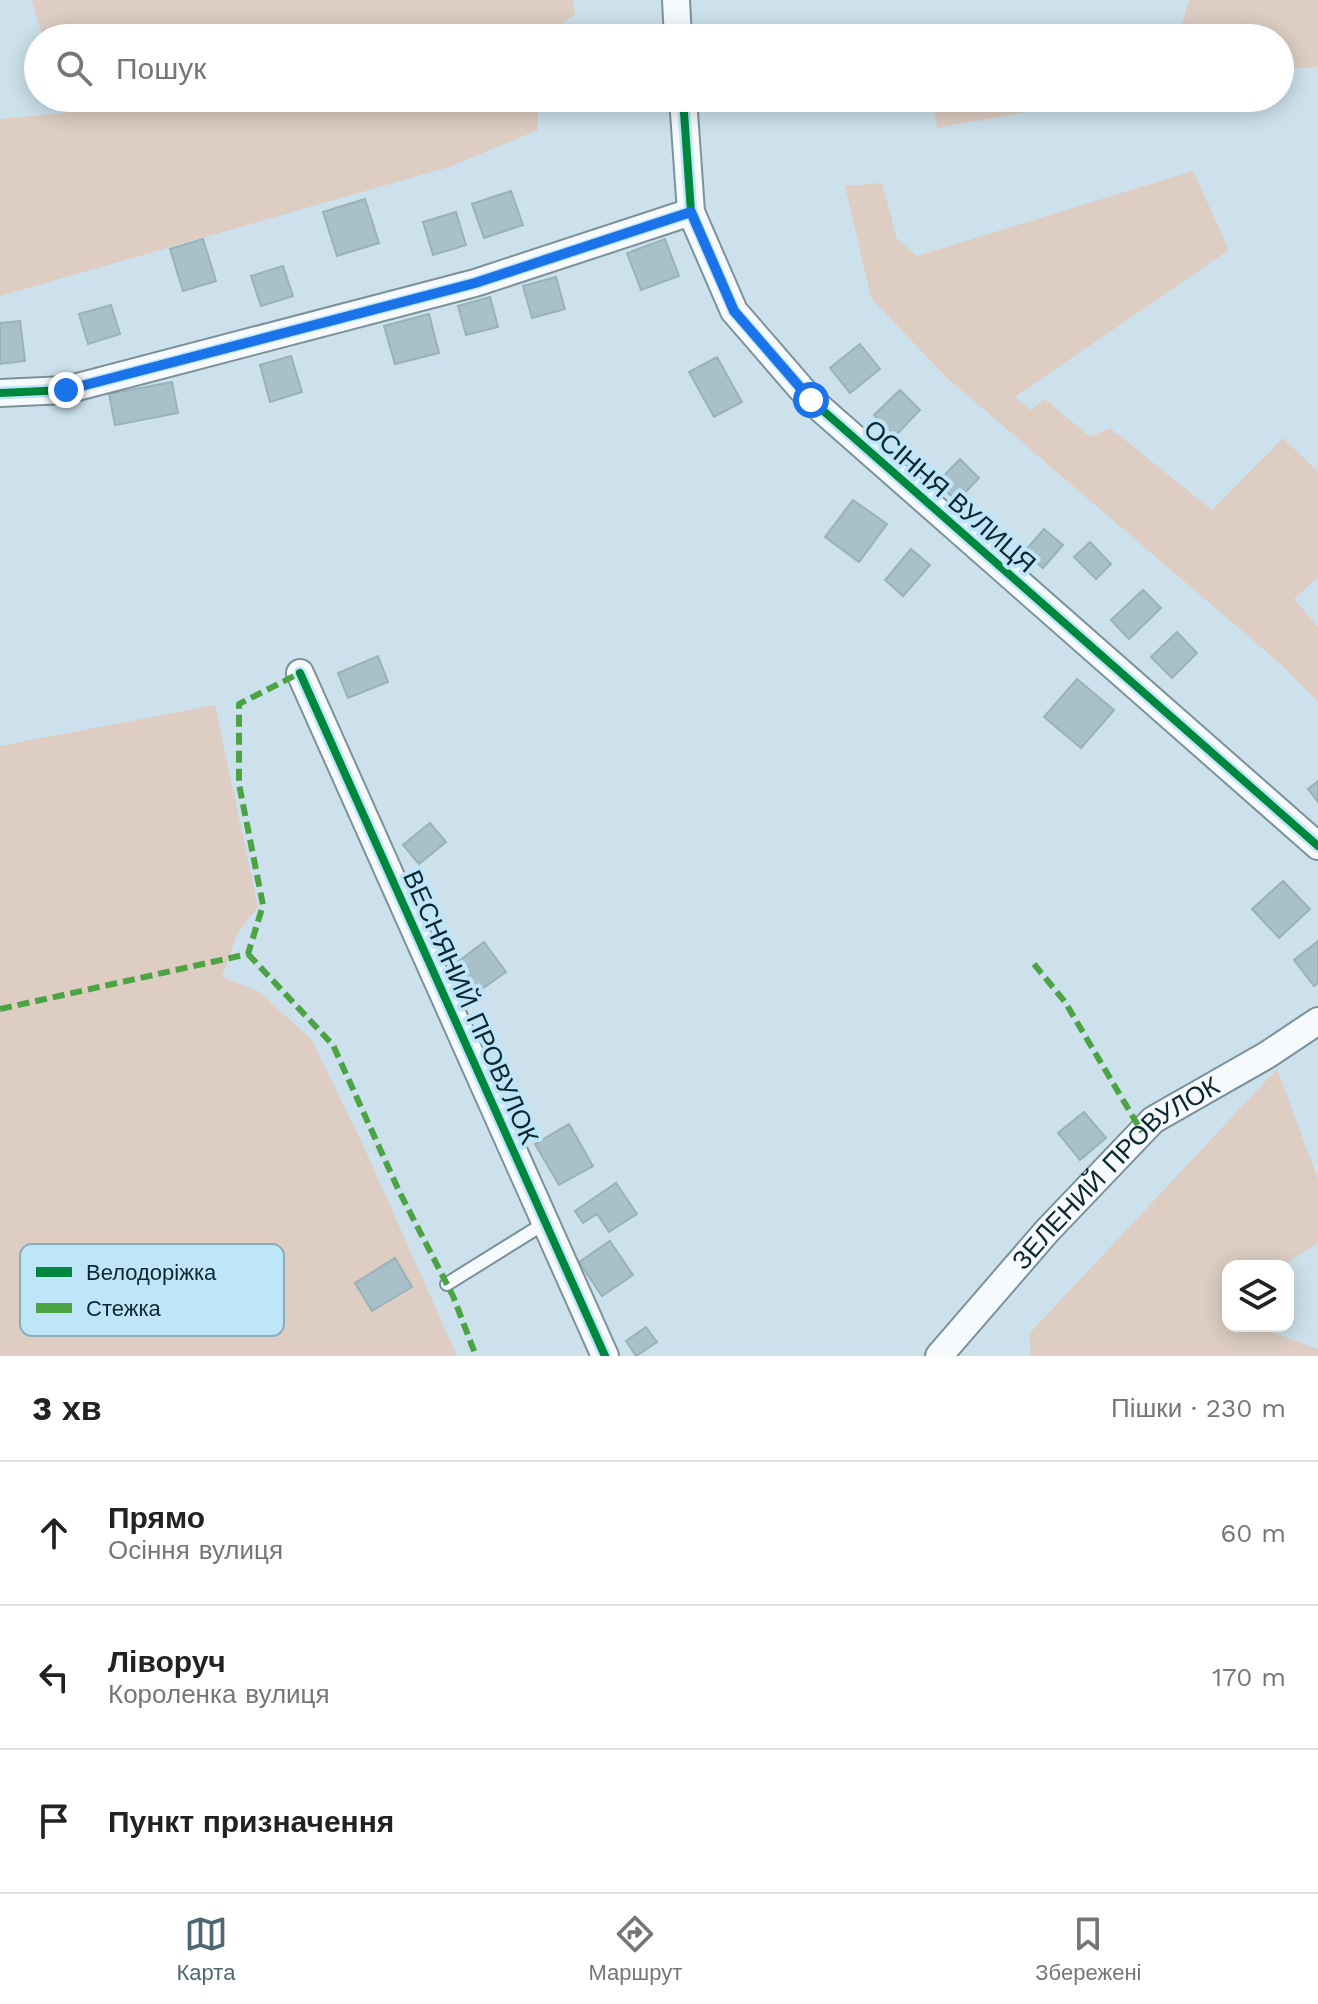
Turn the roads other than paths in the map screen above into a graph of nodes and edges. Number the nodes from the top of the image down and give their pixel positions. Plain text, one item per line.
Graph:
1 (676, 0) edge
2 (677, 24) edge
3 (684, 112) edge
4 (691, 212) junction
5 (0, 393) edge
6 (300, 673) dead end
7 (1318, 846) edge
8 (1318, 1021) edge
9 (545, 1223) junction
10 (447, 1284) dead end
11 (605, 1356) edge
12 (939, 1356) edge

1 - 2 street
3 - 4 street, ОСІННЯ ВУЛИЦЯ
4 - 5 street
4 - 7 street, ОСІННЯ ВУЛИЦЯ
6 - 9 street, ВЕСНЯНИЙ ПРОВУЛОК
8 - 12 street, ЗЕЛЕНИЙ ПРОВУЛОК
9 - 10 lane
9 - 11 street, ВЕСНЯНИЙ ПРОВУЛОК

